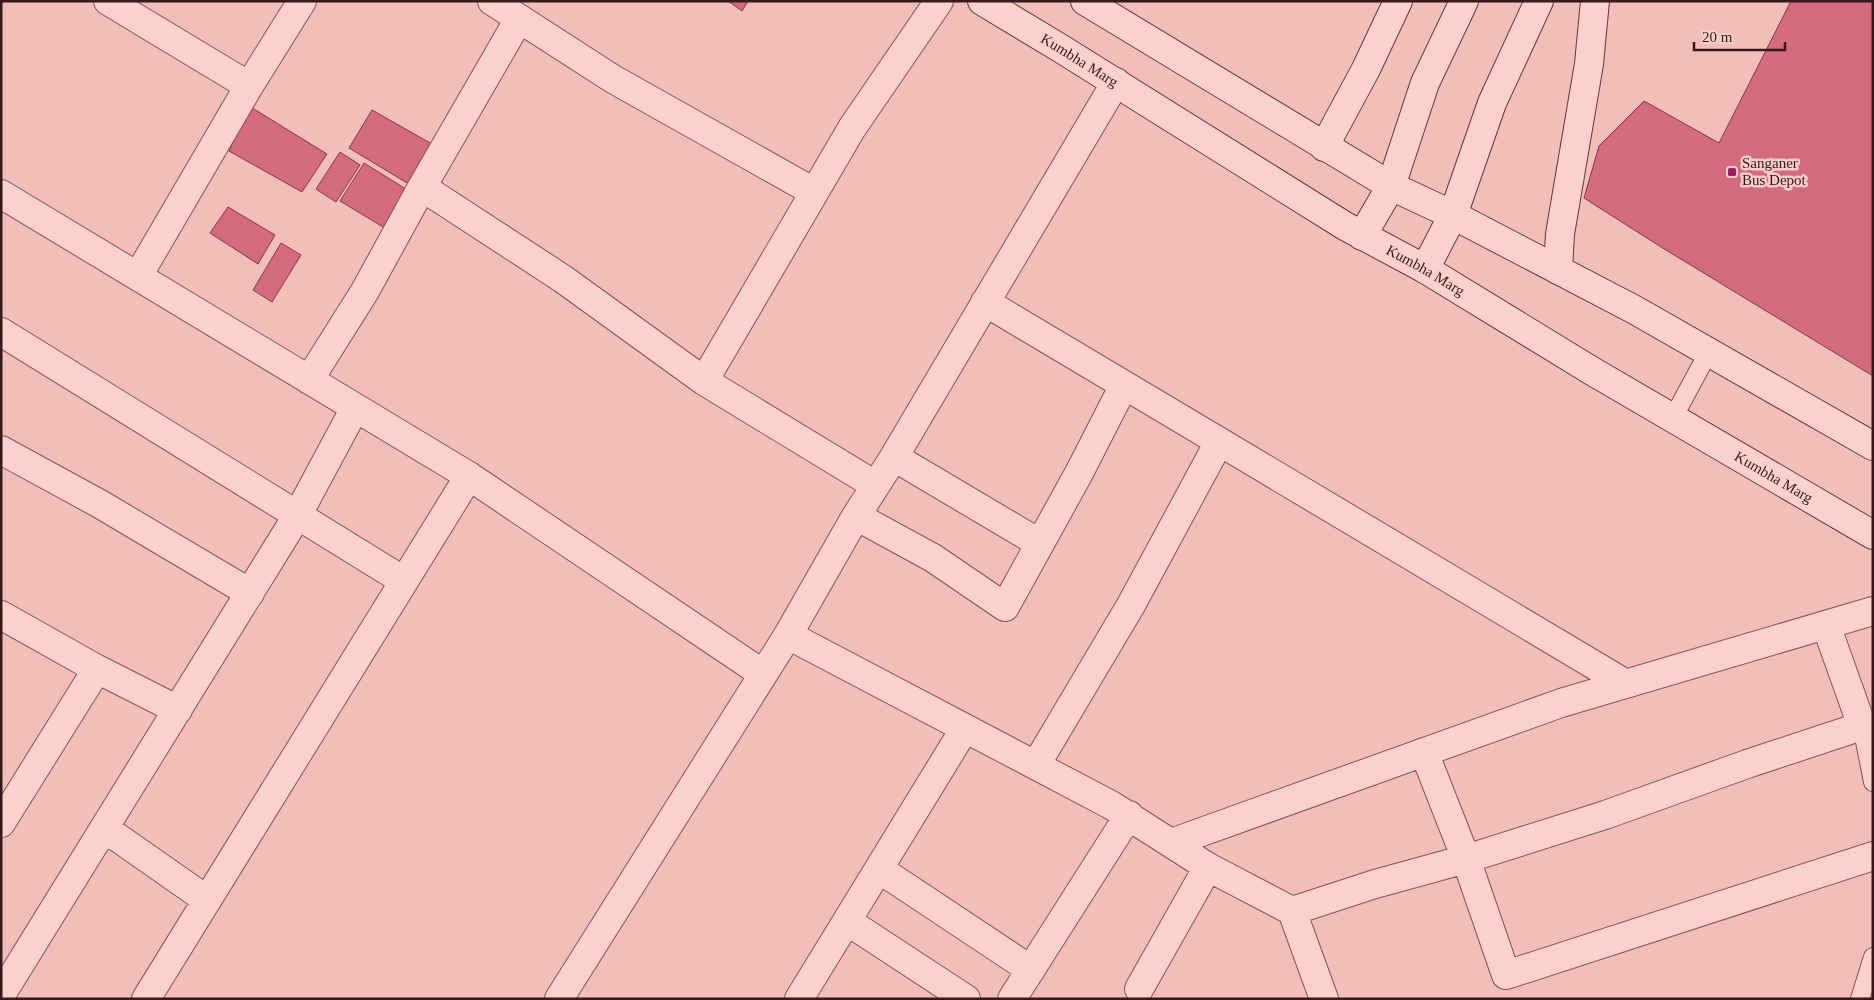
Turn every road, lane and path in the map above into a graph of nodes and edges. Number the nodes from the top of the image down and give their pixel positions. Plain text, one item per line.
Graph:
1 (108, 1) edge
2 (302, 1) edge
3 (492, 1) edge
4 (939, 1) edge
5 (982, 1) edge
6 (1084, 1) edge
7 (1398, 1) edge
8 (1464, 1) edge
9 (1540, 1) edge
10 (1595, 1) edge
11 (519, 19) junction
12 (1116, 82) junction
13 (249, 86) junction
14 (1324, 146) junction
15 (422, 186) junction
16 (1390, 186) junction
17 (814, 192) junction
18 (1, 194) edge
19 (1453, 216) junction
20 (1362, 236) junction
21 (1425, 269) junction
22 (1558, 270) junction
23 (138, 276) junction
24 (985, 302) junction
25 (1, 332) edge
26 (1708, 353) junction
27 (309, 380) junction
28 (704, 381) junction
29 (1124, 385) junction
30 (355, 408) junction
31 (1673, 418) junction
32 (1219, 442) junction
33 (1873, 446) edge
34 (1, 450) edge
35 (894, 457) junction
36 (469, 476) junction
37 (875, 485) junction
38 (297, 516) junction
39 (856, 516) junction
40 (1873, 535) edge
41 (1039, 543) junction
42 (404, 582) junction
43 (250, 593) junction
44 (1873, 611) edge
45 (2, 617) edge
46 (1826, 625) junction
47 (788, 635) junction
48 (97, 669) junction
49 (763, 674) junction
50 (1626, 684) junction
51 (178, 710) junction
52 (1862, 726) junction
53 (965, 728) junction
54 (1424, 752) junction
55 (1036, 765) junction
56 (1873, 782) edge
57 (1129, 815) junction
58 (1, 823) edge
59 (104, 828) junction
60 (1170, 843) junction
61 (1873, 856) edge
62 (1466, 859) junction
63 (1208, 867) junction
64 (879, 869) junction
65 (207, 900) junction
66 (1292, 911) junction
67 (847, 921) junction
68 (1873, 956) edge
69 (1031, 970) junction
70 (6, 978) edge
71 (1142, 995) edge
72 (146, 999) edge
73 (560, 999) edge
74 (799, 999) edge
75 (966, 999) edge
76 (1012, 999) edge
77 (1324, 999) edge
78 (1860, 999) edge

1 - 13 street
2 - 13 street
3 - 11 street
4 - 17 street
5 - 12 street, Kumbha Marg
6 - 14 street
7 - 14 street
8 - 16 street
9 - 19 street
10 - 22 street
11 - 15 street
11 - 17 street
12 - 20 street, Kumbha Marg
12 - 24 street
13 - 23 street
14 - 16 street
15 - 27 street
15 - 28 street
16 - 19 street
16 - 20 street
17 - 28 street
18 - 23 street
19 - 21 street
19 - 22 street
20 - 21 street, Kumbha Marg
21 - 31 street, Kumbha Marg
22 - 26 street
23 - 27 street
24 - 29 street
24 - 35 street
25 - 38 street
26 - 31 lane
26 - 33 street
27 - 30 street
28 - 37 street
29 - 32 street
29 - 41 street
30 - 36 street
30 - 38 street
31 - 40 street, Kumbha Marg
32 - 50 street
32 - 55 street
34 - 43 street
35 - 37 street
35 - 41 street
36 - 42 street
36 - 49 street
37 - 39 street
38 - 42 street
38 - 43 street
39 - 41 street
39 - 47 street
42 - 65 street
43 - 51 street
44 - 46 street
45 - 48 street
46 - 50 street
46 - 52 street
47 - 49 street
47 - 53 street
48 - 51 street
48 - 58 street
49 - 73 street
50 - 54 street
51 - 59 street
52 - 56 lane
52 - 62 street
53 - 55 street
53 - 64 street
54 - 60 street
54 - 62 street
55 - 57 street
57 - 60 street
57 - 69 street
59 - 65 street
59 - 70 street
60 - 63 street
61 - 62 street
62 - 66 street
63 - 66 street
63 - 71 street
64 - 67 street
64 - 69 street
65 - 72 street
66 - 77 street
67 - 74 street
67 - 75 street
68 - 78 lane
69 - 76 street

